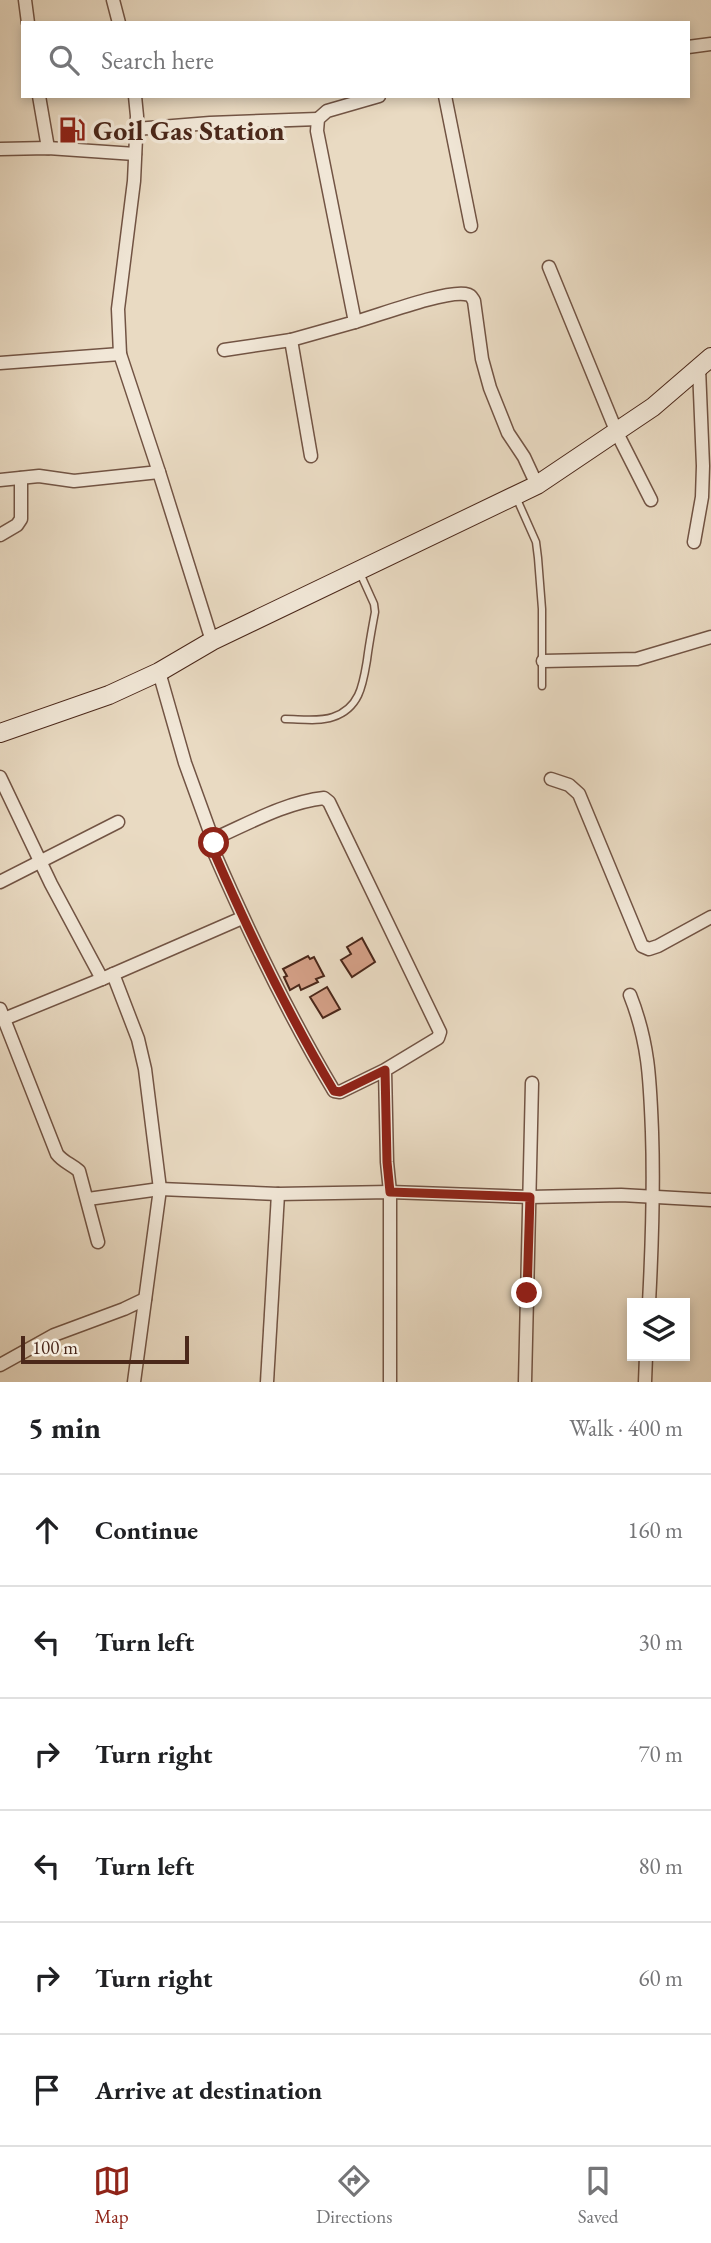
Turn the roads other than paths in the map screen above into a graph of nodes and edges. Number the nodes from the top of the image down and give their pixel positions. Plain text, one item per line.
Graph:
1 (25, 0) edge
2 (113, 0) edge
3 (28, 21) edge
4 (118, 21) edge
5 (711, 44) edge
6 (690, 47) edge
7 (39, 98) edge
8 (135, 98) edge
9 (372, 98) edge
10 (445, 98) edge
11 (318, 119) junction
12 (136, 129) junction
13 (48, 148) junction
14 (0, 149) edge
15 (135, 154) junction
16 (471, 226) dead end
17 (549, 267) dead end
18 (355, 322) junction
19 (291, 341) junction
20 (224, 350) dead end
21 (120, 354) junction
22 (0, 363) edge
23 (705, 363) edge
24 (617, 433) junction
25 (311, 456) dead end
26 (159, 472) junction
27 (21, 478) junction
28 (0, 480) edge
29 (537, 485) junction
30 (515, 495) junction
31 (651, 500) dead end
32 (0, 535) edge
33 (694, 542) dead end
34 (360, 571) junction
35 (711, 637) edge
36 (212, 641) junction
37 (543, 661) junction
38 (159, 672) junction
39 (542, 686) dead end
40 (285, 719) dead end
41 (0, 733) edge
42 (0, 777) edge
43 (551, 779) dead end
44 (118, 822) dead end
45 (214, 843) junction
46 (40, 862) junction
47 (0, 881) edge
48 (711, 917) edge
49 (242, 918) junction
50 (108, 977) junction
51 (630, 995) dead end
52 (2, 1014) edge
53 (14, 1048) junction
54 (0, 1053) edge
55 (385, 1070) junction
56 (532, 1083) dead end
57 (160, 1188) junction
58 (390, 1192) junction
59 (278, 1194) junction
60 (530, 1197) junction
61 (654, 1197) junction
62 (88, 1199) junction
63 (711, 1200) edge
64 (98, 1242) dead end
65 (649, 1298) edge
66 (145, 1299) junction
67 (646, 1361) edge
68 (0, 1365) edge
69 (134, 1382) edge
70 (267, 1382) edge
71 (390, 1382) edge
72 (525, 1382) edge
73 (645, 1382) edge

1 - 3 street
2 - 4 street
5 - 6 street
7 - 13 street
8 - 12 street
9 - 11 street
10 - 16 street
11 - 12 street
11 - 18 street
12 - 15 street
13 - 14 street
13 - 15 street
15 - 21 street
17 - 24 street
18 - 19 street
18 - 29 street
19 - 20 street
19 - 25 street
21 - 22 street
21 - 26 street
23 - 24 street
23 - 33 street
24 - 29 street
24 - 31 street
26 - 27 street
26 - 36 street
27 - 28 street
27 - 32 street
29 - 30 street
30 - 34 street
30 - 37 lane
34 - 36 street
34 - 40 lane
35 - 37 street
36 - 38 street
37 - 39 lane
38 - 41 street
38 - 45 street
42 - 46 street
43 - 48 street
44 - 46 street
45 - 49 street
45 - 55 street
46 - 47 street
46 - 50 street
49 - 50 street
49 - 55 street
50 - 52 street
50 - 57 street
51 - 61 street
52 - 53 street
53 - 54 street
53 - 62 street
55 - 58 street
56 - 60 street
57 - 59 street
57 - 62 street
57 - 66 street
58 - 59 street
58 - 60 street
58 - 71 street
59 - 70 street
60 - 61 street
60 - 72 street
61 - 63 street
61 - 65 street
62 - 64 street
66 - 68 street
66 - 69 street
67 - 73 street

